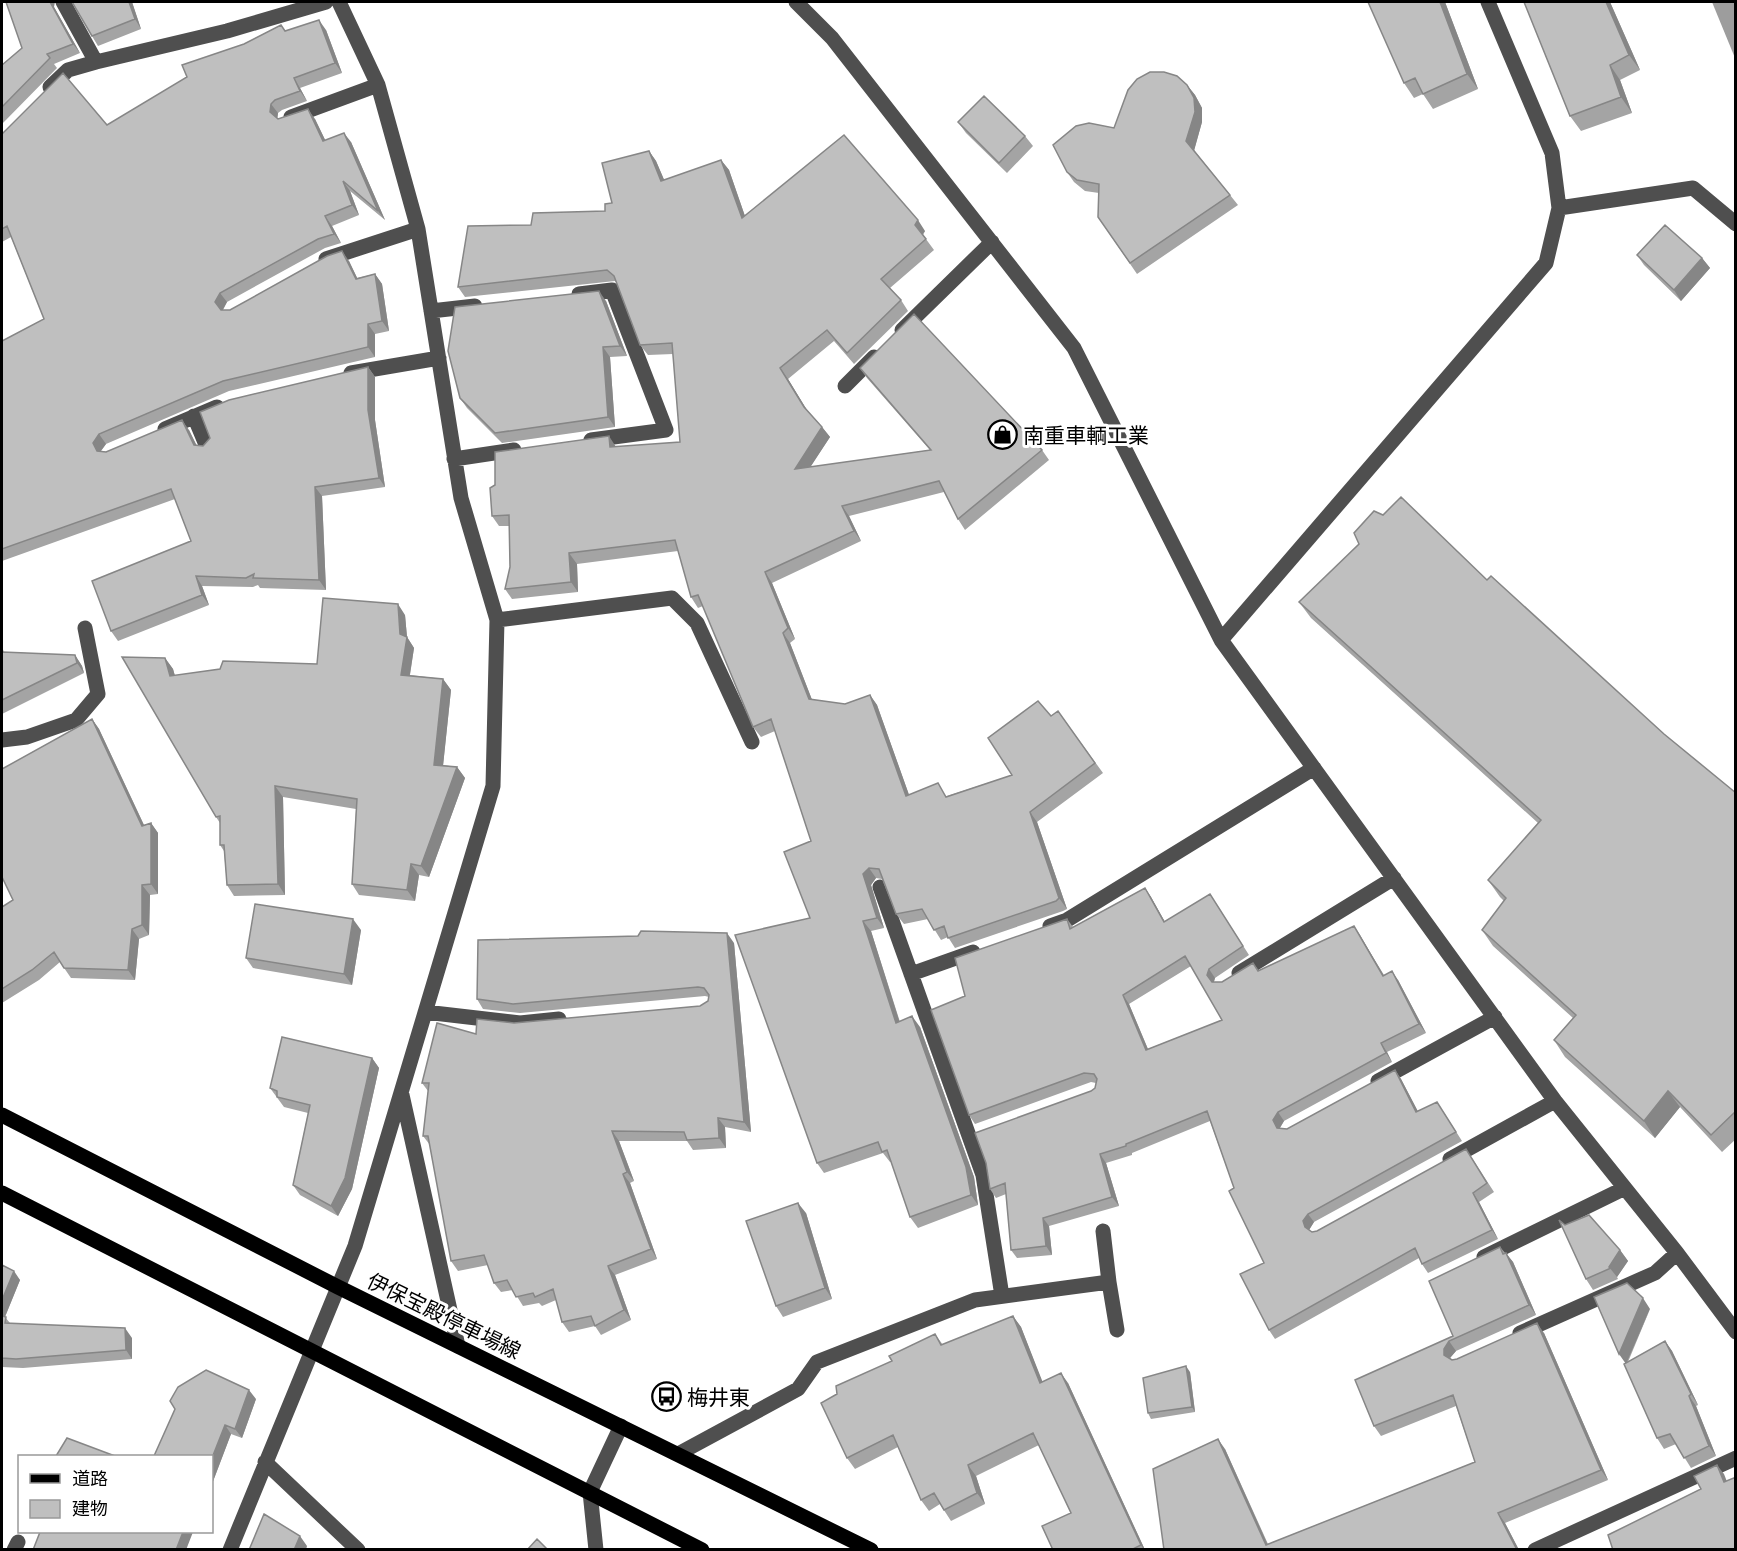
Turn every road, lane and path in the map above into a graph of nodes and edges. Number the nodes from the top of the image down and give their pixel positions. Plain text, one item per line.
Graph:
1 (63, 2) edge
2 (326, 2) edge
3 (339, 2) edge
4 (796, 2) edge
5 (1488, 2) edge
6 (96, 62) junction
7 (378, 86) junction
8 (43, 95) edge
9 (286, 119) edge
10 (1559, 208) junction
11 (1736, 224) edge
12 (418, 229) junction
13 (992, 242) junction
14 (310, 268) edge
15 (567, 295) edge
16 (488, 304) edge
17 (431, 311) junction
18 (439, 358) junction
19 (335, 377) edge
20 (845, 386) dead end
21 (233, 400) edge
22 (194, 416) junction
23 (152, 435) edge
24 (572, 442) edge
25 (207, 447) edge
26 (525, 449) edge
27 (454, 459) junction
28 (497, 620) junction
29 (85, 628) dead end
30 (1221, 640) junction
31 (2, 740) edge
32 (752, 742) edge
33 (1314, 768) junction
34 (1394, 878) junction
35 (880, 887) edge
36 (1034, 932) edge
37 (989, 947) edge
38 (911, 974) junction
39 (1223, 983) edge
40 (425, 1012) junction
41 (578, 1017) edge
42 (1495, 1017) junction
43 (1361, 1090) edge
44 (401, 1092) junction
45 (1555, 1101) junction
46 (2, 1114) edge
47 (1432, 1169) edge
48 (1625, 1188) junction
49 (2, 1193) edge
50 (1103, 1231) dead end
51 (1677, 1253) junction
52 (1465, 1266) edge
53 (1109, 1282) junction
54 (338, 1287) junction
55 (1002, 1296) junction
56 (1117, 1330) dead end
57 (1736, 1332) edge
58 (1503, 1341) edge
59 (458, 1346) junction
60 (311, 1349) junction
61 (621, 1426) junction
62 (678, 1454) junction
63 (1736, 1458) edge
64 (266, 1462) junction
65 (590, 1492) junction
66 (1552, 1546) edge
67 (230, 1550) edge
68 (358, 1550) edge
69 (596, 1550) edge
70 (702, 1550) edge
71 (871, 1550) edge
72 (1535, 1550) edge

1 - 6 street
2 - 6 street
3 - 7 street
4 - 13 street
5 - 10 street
6 - 8 street
7 - 9 street
7 - 12 street
10 - 11 street
10 - 30 street
12 - 14 street
12 - 17 street
13 - 20 street
13 - 30 street
15 - 24 street
16 - 17 street
17 - 18 street
18 - 19 street
18 - 27 street
21 - 22 street
22 - 23 street
22 - 25 street
26 - 27 street
27 - 28 street
28 - 32 street
28 - 40 street
29 - 31 street
30 - 33 street
33 - 34 street
33 - 36 street
34 - 39 street
34 - 42 street
35 - 38 street
37 - 38 street
38 - 55 street
40 - 41 street
40 - 44 street
42 - 43 street
42 - 45 street
44 - 54 street
44 - 59 street
45 - 47 street
45 - 48 street
46 - 54 main road, 伊保宝殿停車場線
48 - 51 street
48 - 52 street
49 - 60 main road
50 - 53 street
51 - 57 street
51 - 58 street
53 - 55 street
53 - 56 street
54 - 59 main road, 伊保宝殿停車場線
54 - 60 street
55 - 62 street
59 - 61 main road, 伊保宝殿停車場線
60 - 64 street
60 - 65 main road
61 - 62 main road, 伊保宝殿停車場線
61 - 65 street
62 - 71 main road, 伊保宝殿停車場線
63 - 66 street
64 - 67 street
64 - 68 street
65 - 69 street
65 - 70 main road
66 - 72 street

